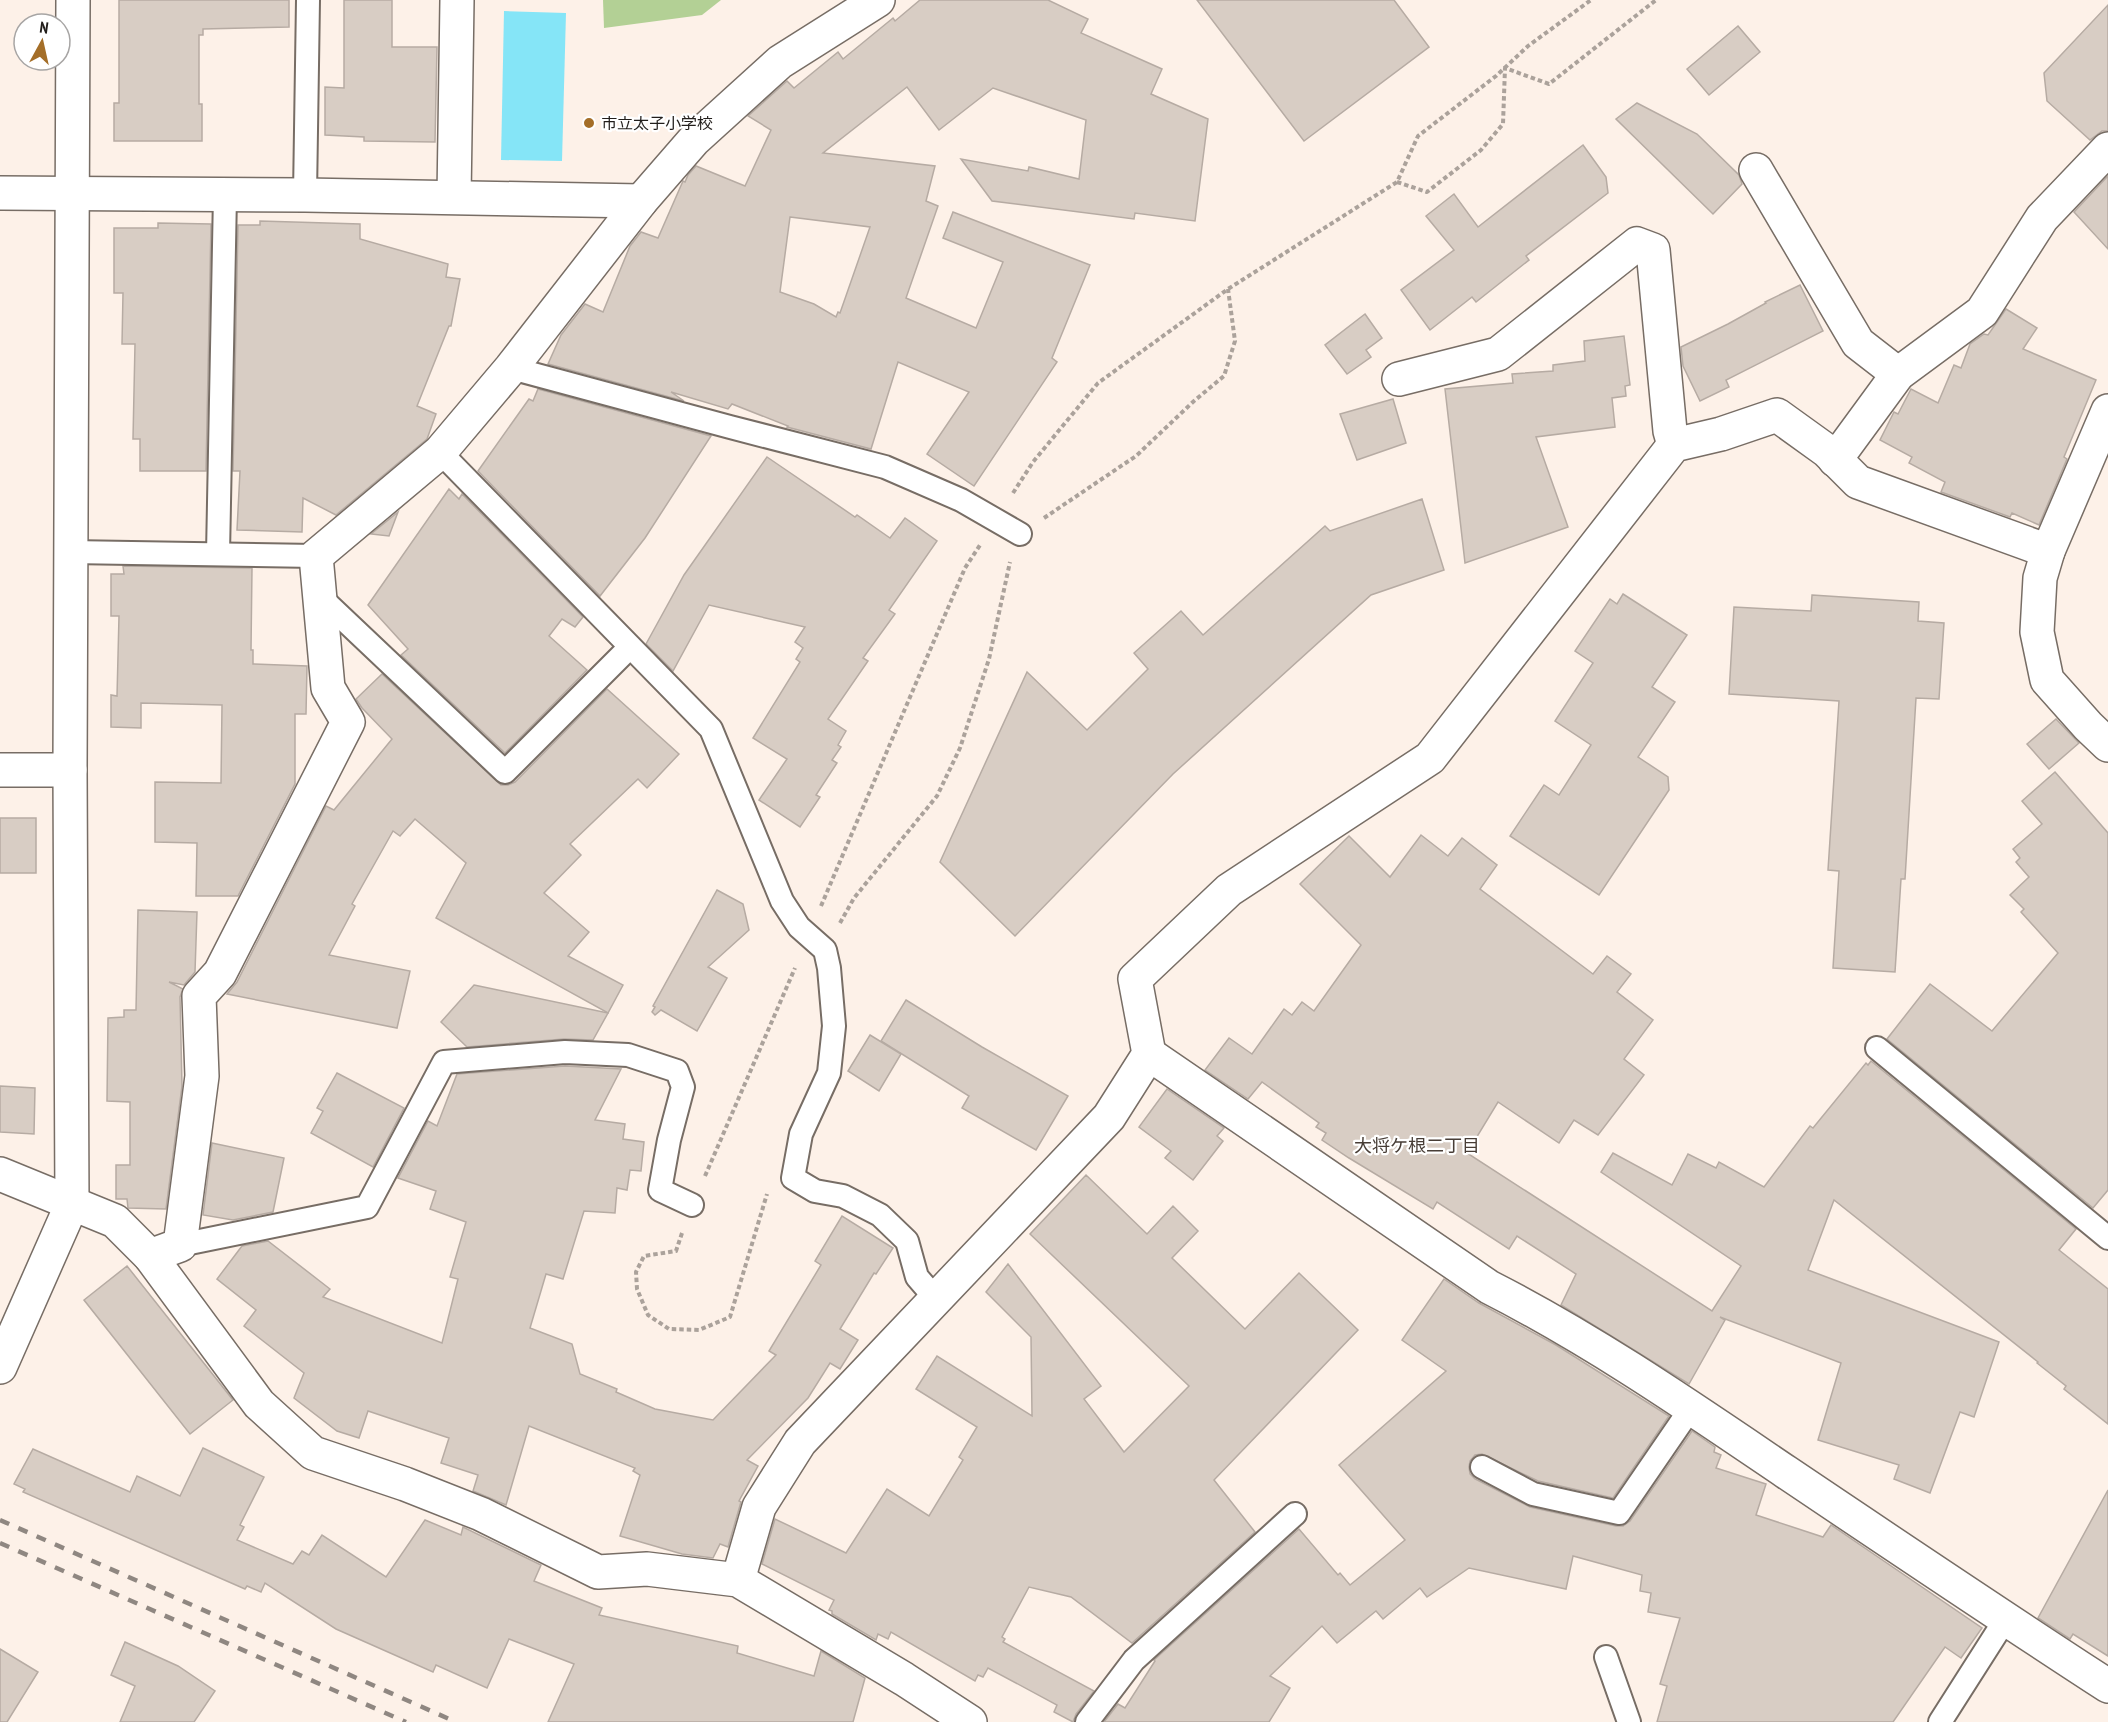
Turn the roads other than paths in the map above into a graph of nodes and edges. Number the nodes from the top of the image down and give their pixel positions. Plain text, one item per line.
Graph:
1 (73, 0) edge
2 (308, 0) edge
3 (457, 0) edge
4 (878, 0) edge
5 (2108, 149) edge
6 (1756, 170) dead end
7 (0, 193) edge
8 (72, 194) junction
9 (225, 195) junction
10 (305, 195) junction
11 (454, 197) junction
12 (642, 201) junction
13 (511, 368) junction
14 (1898, 374) junction
15 (1399, 379) dead end
16 (2108, 411) edge
17 (1674, 446) junction
18 (440, 452) junction
19 (1835, 460) junction
20 (1020, 534) road end
21 (2048, 551) junction
22 (70, 552) junction
23 (218, 554) junction
24 (316, 556) junction
25 (318, 595) junction
26 (630, 647) junction
27 (2108, 745) edge
28 (0, 771) edge
29 (70, 771) junction
30 (1877, 1048) dead end
31 (1149, 1054) junction
32 (0, 1174) edge
33 (72, 1204) junction
34 (692, 1204) road end
35 (2108, 1238) edge
36 (165, 1250) junction
37 (936, 1299) junction
38 (0, 1366) edge
39 (1691, 1408) junction
40 (1482, 1467) dead end
41 (1295, 1514) dead end
42 (738, 1580) junction
43 (2005, 1620) junction
44 (1606, 1657) dead end
45 (2108, 1686) edge
46 (970, 1722) edge
47 (1087, 1722) edge
48 (1629, 1722) edge
49 (1940, 1722) edge

1 - 8 street
2 - 10 lane
3 - 11 street
4 - 12 street
5 - 14 street
6 - 14 street
7 - 8 street
8 - 9 street
8 - 22 street
9 - 10 street
9 - 23 lane
10 - 11 street
11 - 12 street
12 - 13 street
13 - 18 street
13 - 20 lane
14 - 19 street
15 - 17 street
16 - 21 street
17 - 19 street
17 - 31 street
18 - 24 street
18 - 26 lane
19 - 21 street
21 - 27 street
22 - 23 lane
22 - 29 street
23 - 24 lane
24 - 25 street
25 - 26 lane
25 - 36 street
26 - 37 lane
28 - 29 street
29 - 33 street
30 - 35 lane
31 - 37 street
31 - 39 street
32 - 33 street
33 - 36 street
33 - 38 street
34 - 36 lane
36 - 42 street
37 - 42 street
39 - 40 lane
39 - 43 street
41 - 47 lane
42 - 46 street
43 - 45 street
43 - 49 lane
44 - 48 lane

